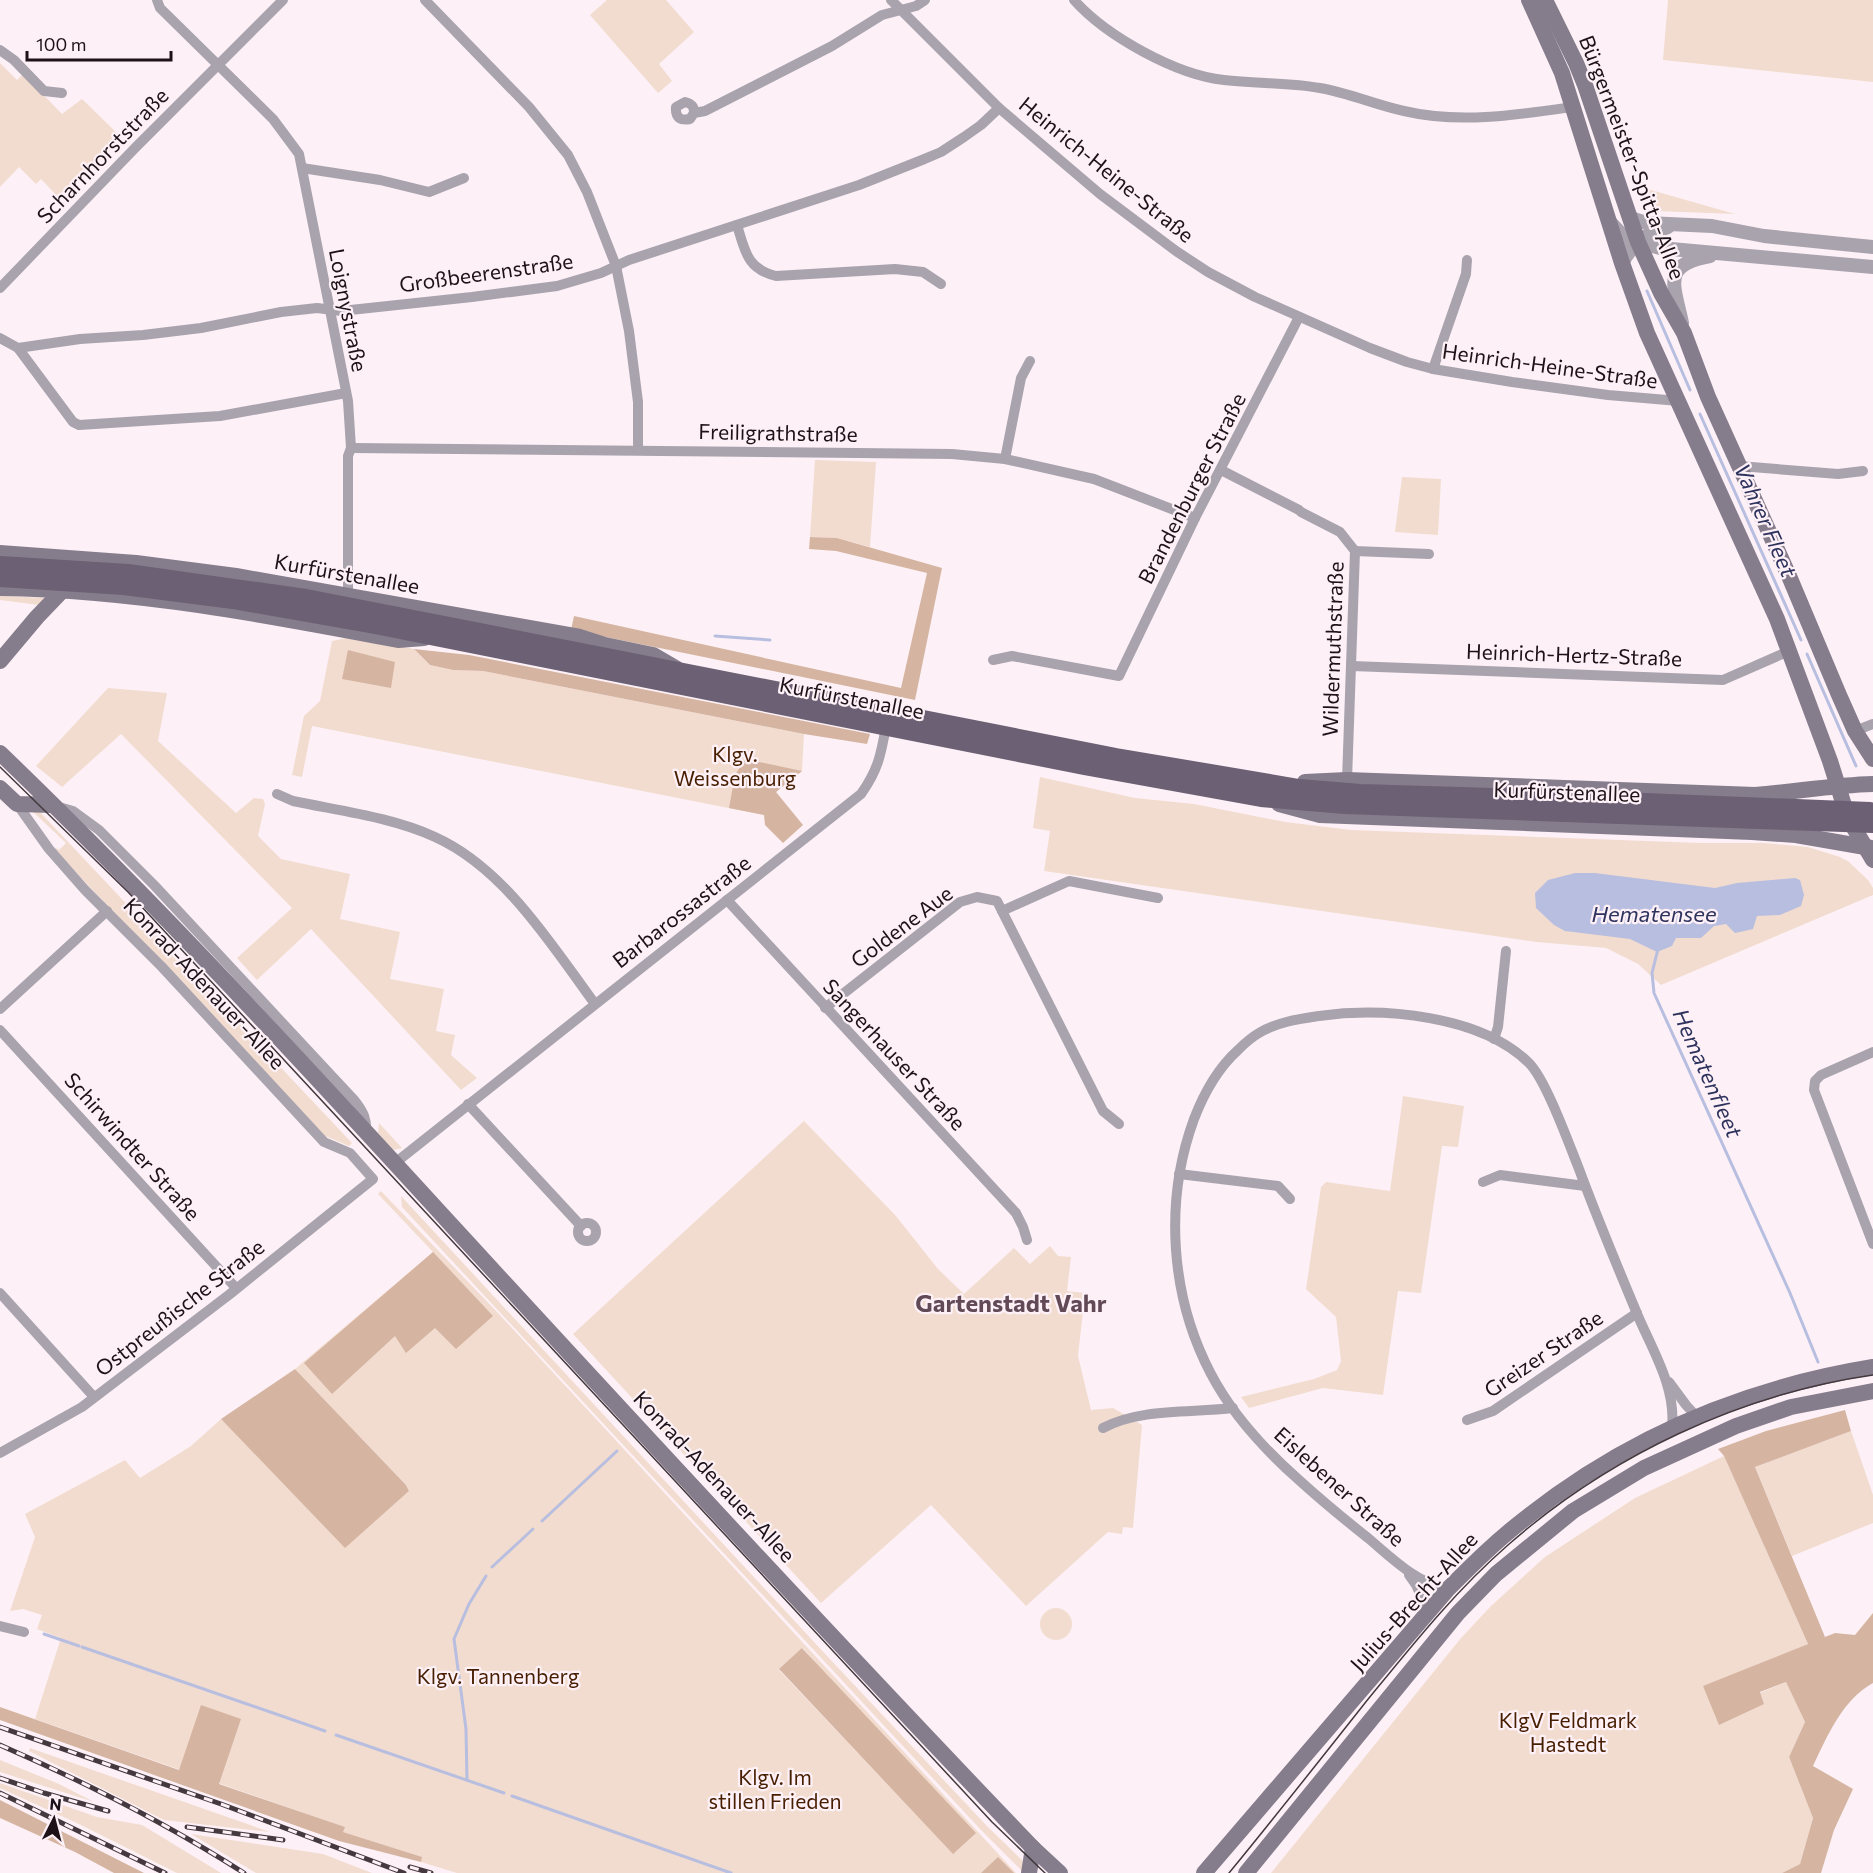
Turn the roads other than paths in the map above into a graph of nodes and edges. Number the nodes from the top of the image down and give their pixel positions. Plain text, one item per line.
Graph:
1 (157, 0) edge
2 (283, 0) edge
3 (425, 0) edge
4 (891, 0) edge
5 (925, 0) edge
6 (1074, 0) edge
7 (1529, 0) edge
8 (1545, 0) edge
9 (900, 10) junction
10 (0, 50) edge
11 (218, 65) junction
12 (62, 93) dead end
13 (1572, 107) junction
14 (999, 108) junction
15 (694, 113) dead end
16 (302, 168) junction
17 (464, 178) dead end
18 (1607, 218) junction
19 (1630, 218) junction
20 (737, 225) junction
21 (1672, 225) junction
22 (1638, 242) junction
23 (1817, 242) junction
24 (1873, 247) edge
25 (1721, 254) junction
26 (1467, 260) dead end
27 (1815, 262) junction
28 (1622, 263) junction
29 (616, 266) junction
30 (1873, 267) edge
31 (941, 284) dead end
32 (0, 288) edge
33 (329, 309) junction
34 (1299, 317) junction
35 (1684, 333) junction
36 (0, 338) edge
37 (18, 348) junction
38 (1030, 362) dead end
39 (1433, 369) junction
40 (346, 393) junction
41 (1708, 397) junction
42 (1679, 401) junction
43 (351, 448) junction
44 (639, 450) junction
45 (1005, 459) junction
46 (1738, 466) junction
47 (1221, 470) junction
48 (1863, 471) dead end
49 (1195, 518) junction
50 (1355, 551) junction
51 (0, 553) edge
52 (1429, 554) dead end
53 (0, 565) edge
54 (0, 578) edge
55 (114, 578) junction
56 (0, 588) edge
57 (62, 591) junction
58 (348, 595) junction
59 (435, 637) junction
60 (1803, 645) junction
61 (5, 654) edge
62 (993, 660) dead end
63 (1352, 666) junction
64 (678, 670) junction
65 (1873, 724) edge
66 (886, 726) junction
67 (1855, 730) junction
68 (0, 753) edge
69 (1873, 759) edge
70 (1347, 780) junction
71 (1873, 784) edge
72 (1838, 785) junction
73 (0, 788) edge
74 (1265, 791) junction
75 (278, 794) dead end
76 (17, 804) junction
77 (53, 804) junction
78 (1872, 815) edge
79 (1870, 852) edge
80 (1158, 898) dead end
81 (726, 900) junction
82 (107, 911) junction
83 (1002, 911) junction
84 (1506, 951) dead end
85 (595, 1004) junction
86 (825, 1008) junction
87 (0, 1009) edge
88 (0, 1030) edge
89 (1494, 1039) junction
90 (1873, 1052) edge
91 (468, 1104) junction
92 (1119, 1124) dead end
93 (395, 1163) junction
94 (1179, 1174) junction
95 (373, 1179) joint
96 (1483, 1182) dead end
97 (1585, 1186) junction
98 (1290, 1199) dead end
99 (581, 1226) dead end
100 (1027, 1240) dead end
101 (1873, 1244) edge
102 (236, 1288) junction
103 (0, 1293) edge
104 (1637, 1313) junction
105 (1873, 1367) edge
106 (1664, 1374) junction
107 (1873, 1391) edge
108 (94, 1397) junction
109 (1233, 1408) junction
110 (1696, 1416) junction
111 (1467, 1420) dead end
112 (1672, 1427) junction
113 (1102, 1428) dead end
114 (0, 1452) edge
115 (1405, 1570) junction
116 (1448, 1589) junction
117 (1428, 1611) junction
118 (0, 1626) edge
119 (24, 1632) dead end
120 (1033, 1848) junction
121 (1029, 1873) edge
122 (1060, 1873) edge
123 (1204, 1873) edge
124 (1246, 1873) edge

1 - 11 street, Loignystraße
2 - 11 street, Scharnhorststraße
3 - 29 street
4 - 9 street, Heinrich-Heine-Straße
5 - 9 street
6 - 13 street
7 - 13 main road, Bürgermeister-Spitta-Allee
8 - 19 main road, Bürgermeister-Spitta-Allee
9 - 14 street, Heinrich-Heine-Straße
9 - 15 street
10 - 12 street
11 - 16 street, Loignystraße
11 - 32 street, Scharnhorststraße
13 - 18 main road, Bürgermeister-Spitta-Allee
14 - 20 street, Großbeerenstraße
14 - 34 street, Heinrich-Heine-Straße
16 - 17 street
16 - 33 street, Loignystraße
18 - 22 street
18 - 28 main road, Bürgermeister-Spitta-Allee
19 - 21 street
19 - 22 main road, Bürgermeister-Spitta-Allee
20 - 29 street, Großbeerenstraße
20 - 31 street
21 - 22 street
21 - 23 street
22 - 25 street
22 - 28 street
22 - 35 main road, Bürgermeister-Spitta-Allee
23 - 24 street
23 - 27 street
25 - 27 street
25 - 35 street
26 - 39 street
27 - 30 street
28 - 42 main road, Bürgermeister-Spitta-Allee
29 - 33 street, Großbeerenstraße
29 - 44 street
33 - 37 street, Großbeerenstraße
33 - 40 street, Loignystraße
34 - 39 street, Heinrich-Heine-Straße
34 - 47 street, Brandenburger Straße
35 - 41 main road, Bürgermeister-Spitta-Allee
36 - 37 street
37 - 40 street
38 - 45 street
39 - 42 street, Heinrich-Heine-Straße
40 - 43 street, Loignystraße
41 - 42 main road
41 - 46 main road, Bürgermeister-Spitta-Allee
42 - 60 main road, Bürgermeister-Spitta-Allee
43 - 44 street, Freiligrathstraße
43 - 58 street, Loignystraße
44 - 45 street, Freiligrathstraße
45 - 49 street, Freiligrathstraße
46 - 48 street
46 - 60 main road, Bürgermeister-Spitta-Allee
47 - 49 street, Brandenburger Straße
47 - 50 street, Wildermuthstraße
49 - 62 street, Brandenburger Straße
50 - 52 street
50 - 63 street, Wildermuthstraße
51 - 58 main road, Kurfürstenallee
53 - 55 main road, Kurfürstenallee
54 - 55 main road, Kurfürstenallee
55 - 59 main road, Kurfürstenallee
55 - 64 main road, Kurfürstenallee
56 - 57 main road, Kurfürstenallee
57 - 59 main road, Kurfürstenallee
57 - 61 main road
58 - 64 main road, Kurfürstenallee
59 - 66 main road, Kurfürstenallee
60 - 63 street, Heinrich-Hertz-Straße
60 - 67 main road, Bürgermeister-Spitta-Allee
60 - 72 main road, Bürgermeister-Spitta-Allee
63 - 70 street, Wildermuthstraße
64 - 74 main road, Kurfürstenallee
65 - 67 street
66 - 74 main road, Kurfürstenallee
66 - 81 street, Barbarossastraße
67 - 69 main road, Bürgermeister-Spitta-Allee
68 - 77 main road, Konrad-Adenauer-Allee
70 - 72 main road, Kurfürstenallee
70 - 74 main road, Kurfürstenallee
71 - 72 main road, Kurfürstenallee
72 - 79 main road, Bürgermeister-Spitta-Allee
73 - 76 main road, Konrad-Adenauer-Allee
74 - 78 main road, Kurfürstenallee, bridge
74 - 79 main road, Kurfürstenallee
75 - 85 street
76 - 77 main road
76 - 82 street, Konrad-Adenauer-Allee
77 - 93 main road, Konrad-Adenauer-Allee
80 - 83 street
81 - 85 street, Barbarossastraße
81 - 86 street, Sangerhauser Straße
82 - 87 street
82 - 95 street, Konrad-Adenauer-Allee
83 - 86 street, Goldene Aue
83 - 92 street
84 - 89 street
85 - 91 street, Barbarossastraße
86 - 100 street, Sangerhauser Straße
88 - 102 street, Schirwindter Straße
89 - 94 street, Eislebener Straße
89 - 97 street, Eislebener Straße
90 - 101 street
91 - 93 street, Barbarossastraße
91 - 99 street
93 - 120 main road, Konrad-Adenauer-Allee
94 - 98 street
94 - 109 street, Eislebener Straße
95 - 102 street, Ostpreußische Straße
96 - 97 street
97 - 104 street, Eislebener Straße
102 - 108 street, Ostpreußische Straße
103 - 108 street
104 - 106 street, Eislebener Straße
104 - 111 street, Greizer Straße
105 - 110 main road, Julius-Brecht-Allee
106 - 110 street, Eislebener Straße
106 - 112 street, Eislebener Straße
107 - 124 main road, Julius-Brecht-Allee
108 - 114 street, Ostpreußische Straße
109 - 113 street
109 - 115 street, Eislebener Straße
110 - 112 main road, Julius-Brecht-Allee
112 - 116 main road, Julius-Brecht-Allee
115 - 116 street, Eislebener Straße
115 - 117 street, Eislebener Straße
116 - 117 main road, Julius-Brecht-Allee
117 - 123 main road, Julius-Brecht-Allee
118 - 119 street
120 - 121 main road
120 - 122 main road, Konrad-Adenauer-Allee

